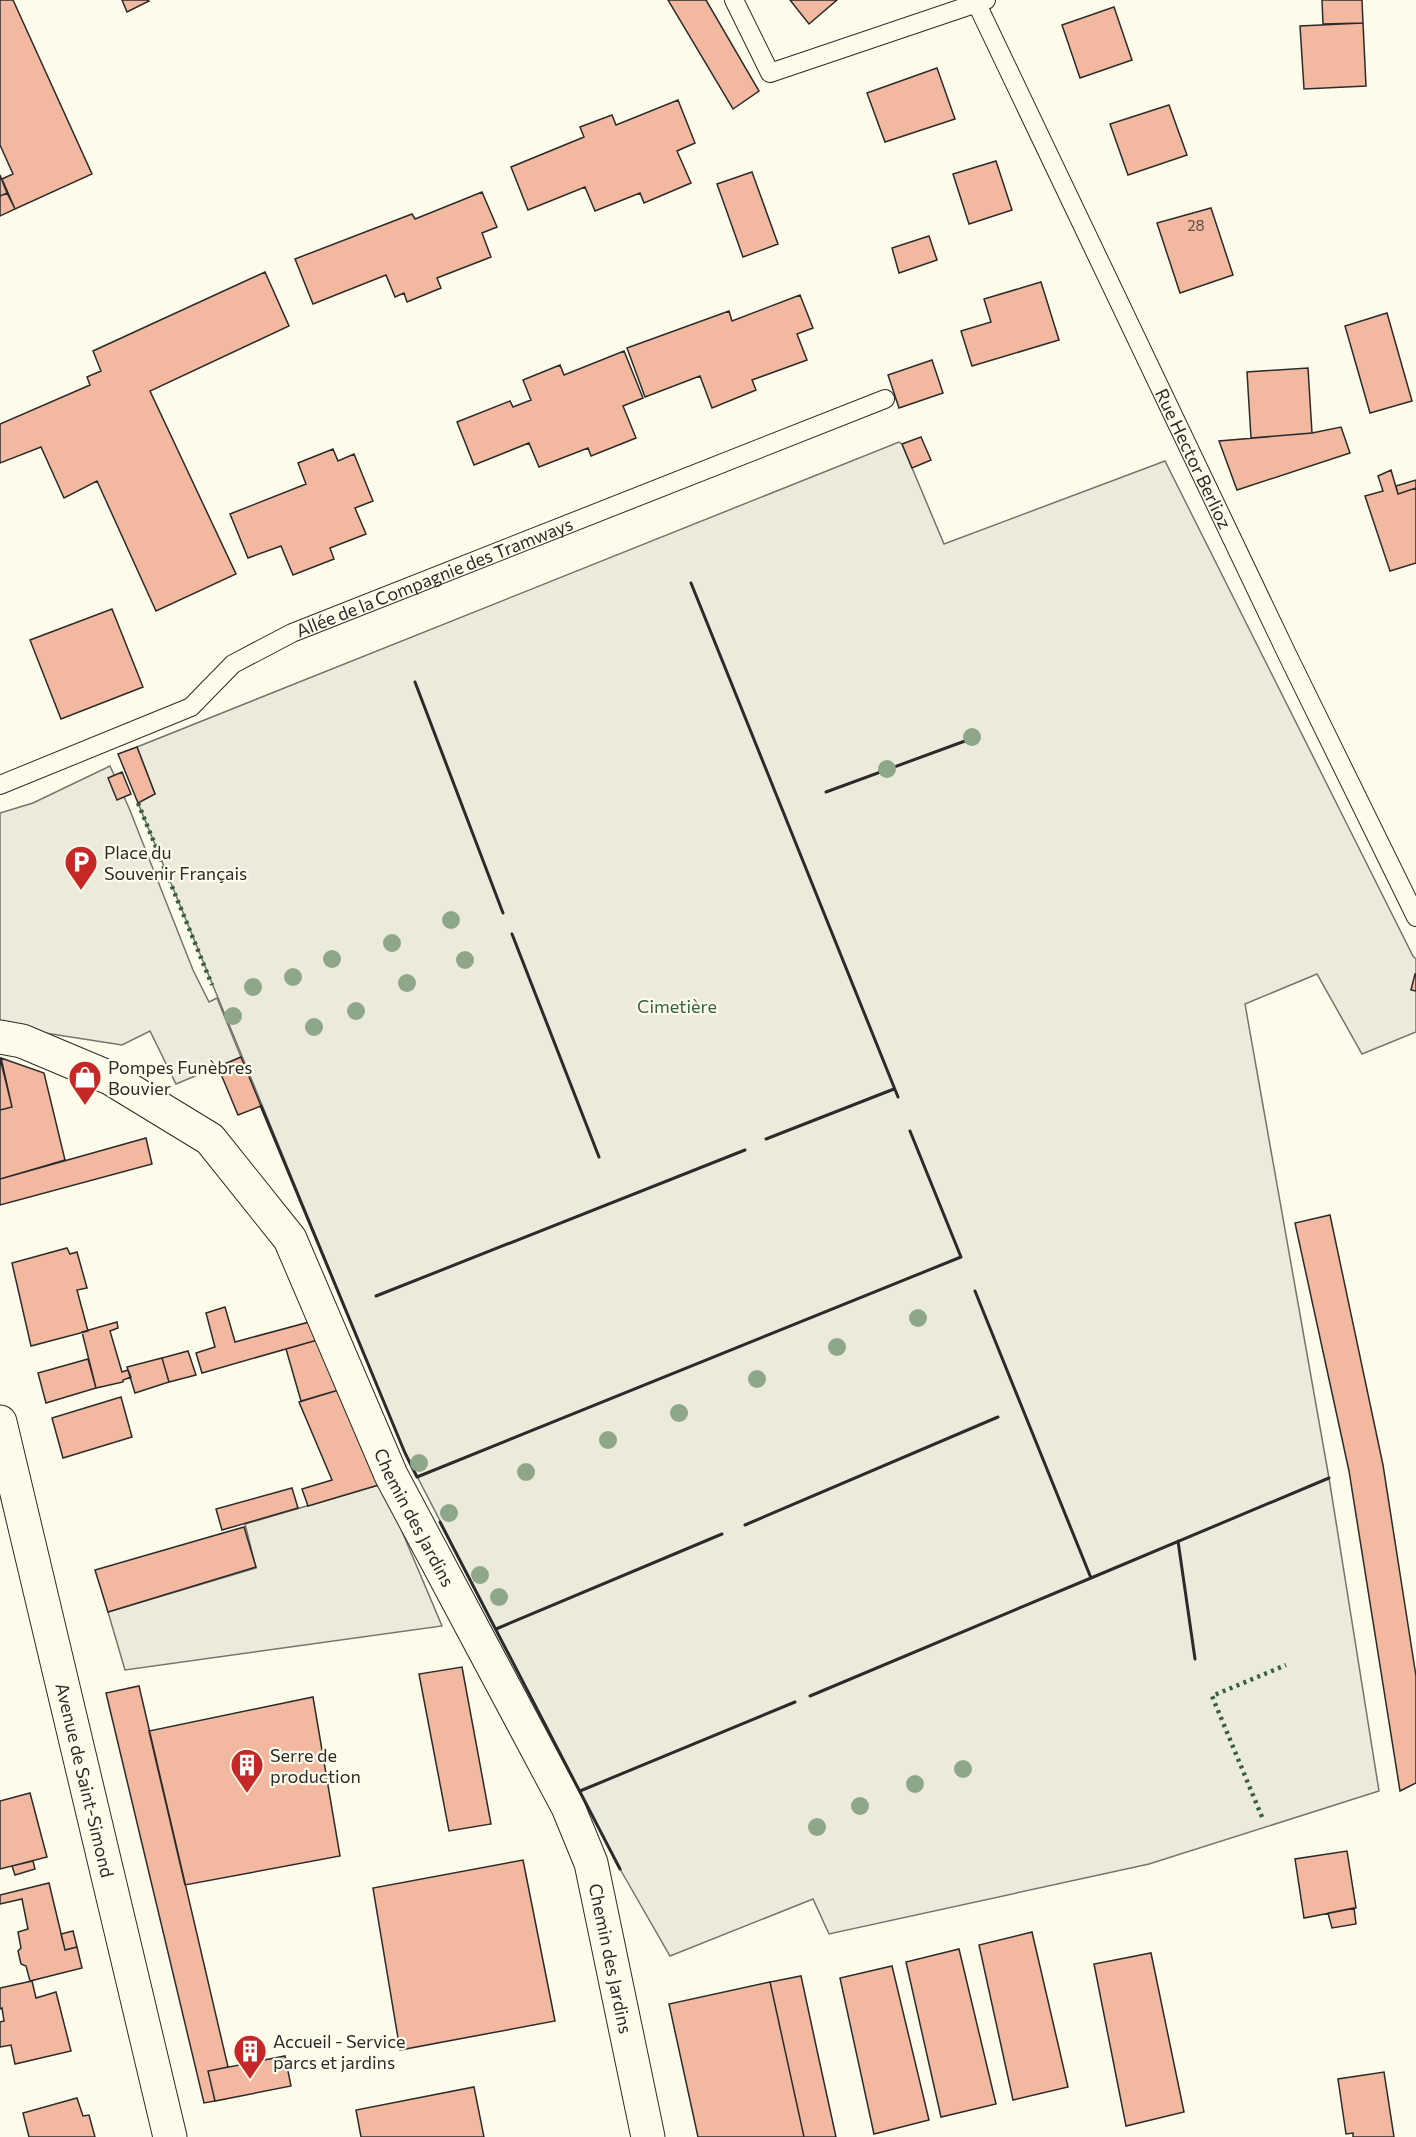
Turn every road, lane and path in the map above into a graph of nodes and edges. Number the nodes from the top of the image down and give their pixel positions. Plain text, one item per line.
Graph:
1 (735, 0) edge
2 (979, 1) edge
3 (885, 399) dead end
4 (0, 785) edge
5 (1416, 917) edge
6 (0, 1037) edge
7 (0, 1422) edge
8 (171, 2137) edge
9 (648, 2137) edge

1 - 2 lane
2 - 5 lane, Rue Hector Berlioz
3 - 4 lane, Allée de la Compagnie des Tramways
6 - 9 street, Chemin des Jardins
7 - 8 street, Avenue de Saint-Simond

